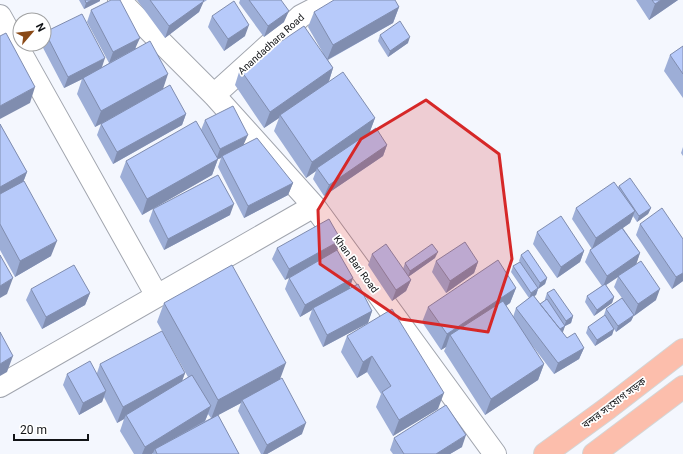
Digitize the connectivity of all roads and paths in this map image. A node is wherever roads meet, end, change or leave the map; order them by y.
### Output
1 (119, 0) edge
2 (332, 0) edge
3 (0, 16) edge
4 (214, 95) junction
5 (314, 206) junction
6 (157, 296) junction
7 (683, 350) edge
8 (0, 386) edge
9 (683, 387) edge
10 (496, 454) edge
11 (545, 454) edge
12 (594, 454) edge

1 - 4 street, Khan Bari Road
2 - 4 street, Anandadhara Road
3 - 6 street
4 - 5 street, Khan Bari Road
5 - 6 street
5 - 10 street, Khan Bari Road
6 - 8 street
7 - 11 highway, বন্দর সংযোগ সড়ক
9 - 12 highway

